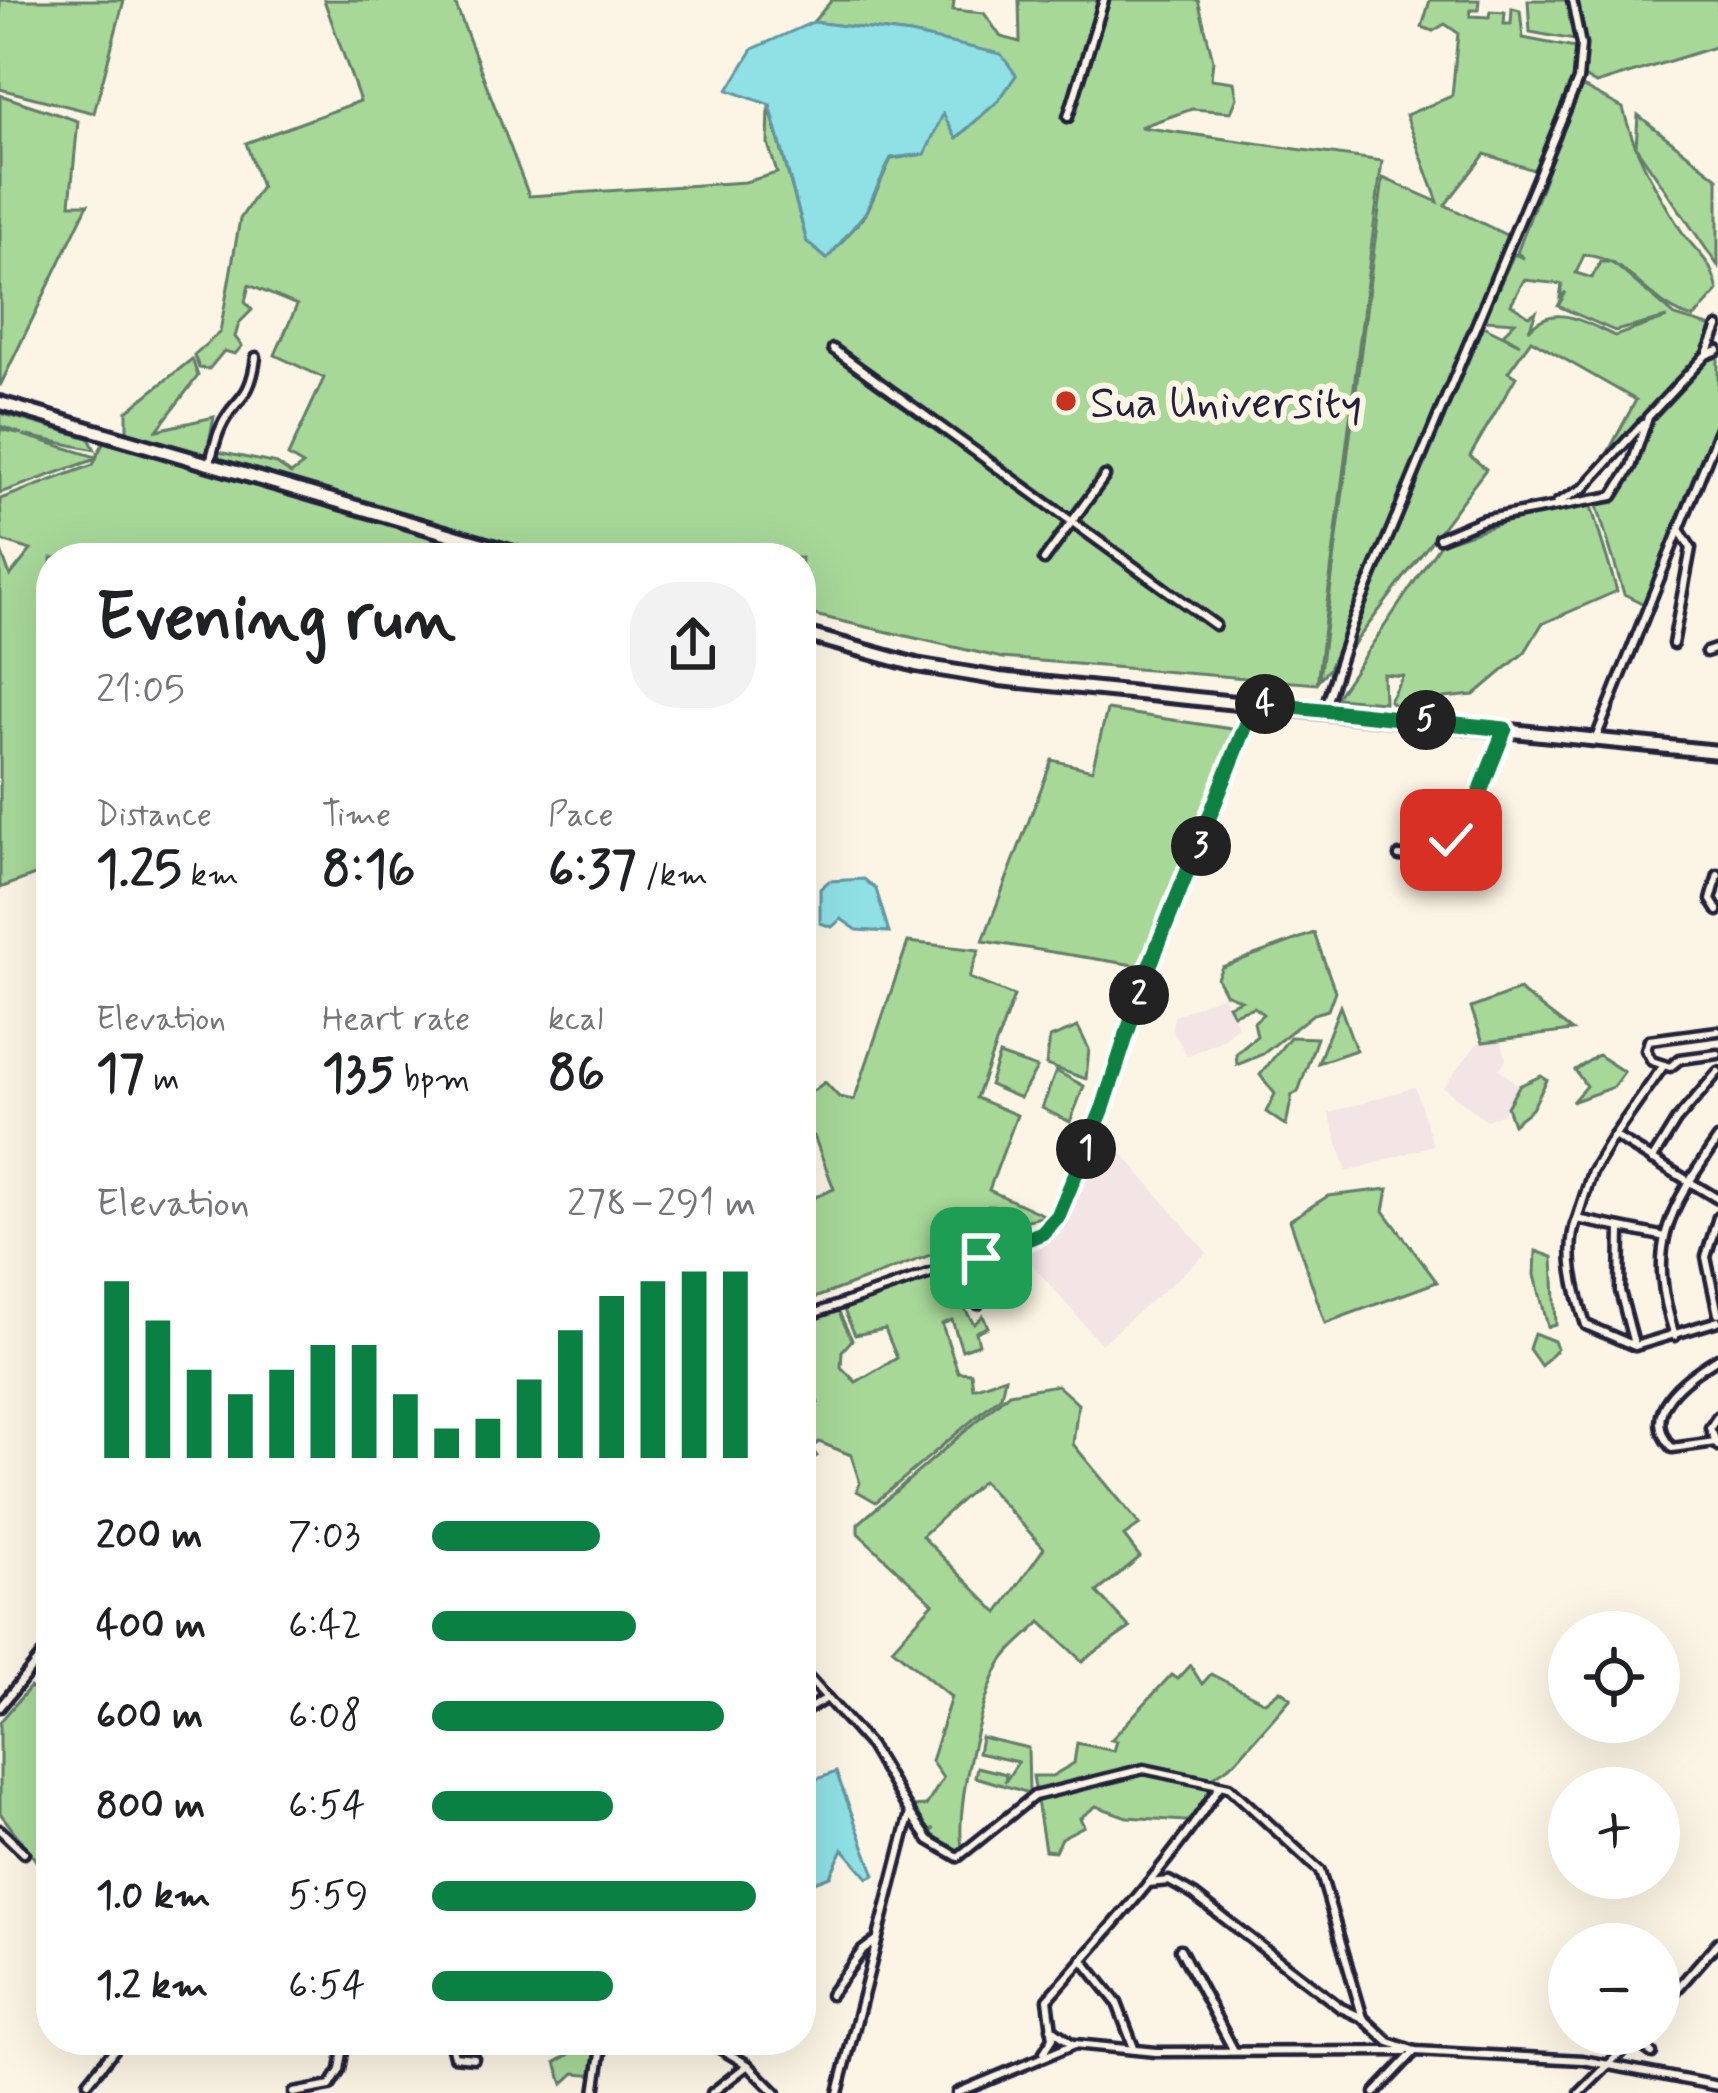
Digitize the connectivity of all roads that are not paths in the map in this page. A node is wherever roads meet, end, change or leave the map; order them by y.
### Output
1 (1104, 0) edge
2 (1572, 0) edge
3 (1068, 117) dead end
4 (1718, 327) edge
5 (833, 349) dead end
6 (1718, 350) edge
7 (1706, 355) junction
8 (256, 357) dead end
9 (0, 403) edge
10 (1646, 421) junction
11 (1718, 432) edge
12 (209, 466) junction
13 (1105, 476) dead end
14 (1554, 506) junction
15 (1068, 520) junction
16 (1680, 531) junction
17 (1438, 538) dead end
18 (478, 543) edge
19 (1044, 560) dead end
20 (1215, 626) dead end
21 (816, 637) edge
22 (1673, 644) dead end
23 (1718, 649) edge
24 (1706, 652) dead end
25 (1255, 703) junction
26 (1324, 710) junction
27 (1505, 729) junction
28 (1596, 738) junction
29 (1718, 752) edge
30 (1399, 856) dead end
31 (1718, 875) edge
32 (1718, 911) edge
33 (1718, 1030) edge
34 (1718, 1054) edge
35 (1664, 1065) junction
36 (1718, 1072) edge
37 (1614, 1136) junction
38 (1718, 1139) edge
39 (1652, 1161) junction
40 (1688, 1185) junction
41 (1718, 1199) edge
42 (1718, 1217) edge
43 (1577, 1219) junction
44 (1621, 1229) junction
45 (1661, 1236) junction
46 (981, 1258) junction
47 (948, 1269) junction
48 (1010, 1274) dead end
49 (1714, 1288) edge
50 (978, 1304) dead end
51 (816, 1313) edge
52 (1718, 1317) edge
53 (1675, 1336) junction
54 (1635, 1346) junction
55 (1718, 1358) edge
56 (1718, 1416) edge
57 (1716, 1444) edge
58 (36, 1663) edge
59 (816, 1686) edge
60 (827, 1698) junction
61 (816, 1704) edge
62 (0, 1707) edge
63 (1219, 1787) junction
64 (910, 1813) junction
65 (0, 1830) edge
66 (24, 1853) dead end
67 (1148, 1883) junction
68 (877, 1940) junction
69 (1718, 1942) edge
70 (1180, 1949) dead end
71 (1082, 1959) junction
72 (1680, 1986) edge
73 (830, 1996) dead end
74 (1363, 2018) junction
75 (1051, 2028) junction
76 (1075, 2044) junction
77 (1134, 2048) junction
78 (1234, 2051) junction
79 (1415, 2051) junction
80 (1041, 2054) junction
81 (110, 2055) edge
82 (342, 2055) edge
83 (454, 2055) edge
84 (601, 2055) edge
85 (731, 2055) edge
86 (1618, 2055) edge
87 (474, 2058) dead end
88 (748, 2065) junction
89 (1608, 2065) junction
90 (88, 2082) dead end
91 (1718, 2086) edge
92 (292, 2093) edge
93 (595, 2093) edge
94 (712, 2093) edge
95 (776, 2093) edge
96 (838, 2093) edge
97 (957, 2093) edge
98 (1375, 2093) edge
99 (1580, 2093) edge

1 - 3 street
2 - 26 street
4 - 7 street
5 - 15 street
6 - 7 street
7 - 10 street
8 - 12 street
9 - 12 main road
10 - 14 street
10 - 14 street
11 - 16 street
12 - 18 main road
13 - 15 street
14 - 17 street
15 - 19 street
15 - 20 street
16 - 22 street
16 - 28 street
21 - 25 main road
23 - 24 street
25 - 26 main road
25 - 46 street
26 - 27 main road
27 - 28 main road
27 - 30 street
28 - 29 main road
31 - 32 street
33 - 35 street
34 - 35 street
35 - 37 street
36 - 39 street
37 - 39 street
37 - 43 street
38 - 40 street
39 - 40 street
40 - 41 street
40 - 45 street
42 - 49 street
43 - 44 street
43 - 54 street
44 - 45 street
44 - 54 street
45 - 53 street
46 - 47 street
46 - 48 street
47 - 50 street
47 - 51 street
49 - 52 street
52 - 53 street
53 - 54 street
55 - 57 street
56 - 57 street
58 - 62 street
59 - 60 street
60 - 61 street
60 - 64 street
63 - 64 street
63 - 67 street
63 - 74 street
64 - 68 street
65 - 66 street
67 - 71 street
67 - 74 street
68 - 73 street
68 - 96 street
69 - 72 street
70 - 78 street
71 - 75 street
71 - 77 street
74 - 79 street
75 - 76 street
75 - 80 street
76 - 77 street
76 - 80 street
77 - 78 street
78 - 79 street
79 - 89 street
79 - 98 street
80 - 97 street
81 - 90 street
82 - 92 street
83 - 87 street
84 - 93 street
85 - 88 street
86 - 89 street
88 - 94 street
88 - 95 street
89 - 91 street
89 - 99 street

